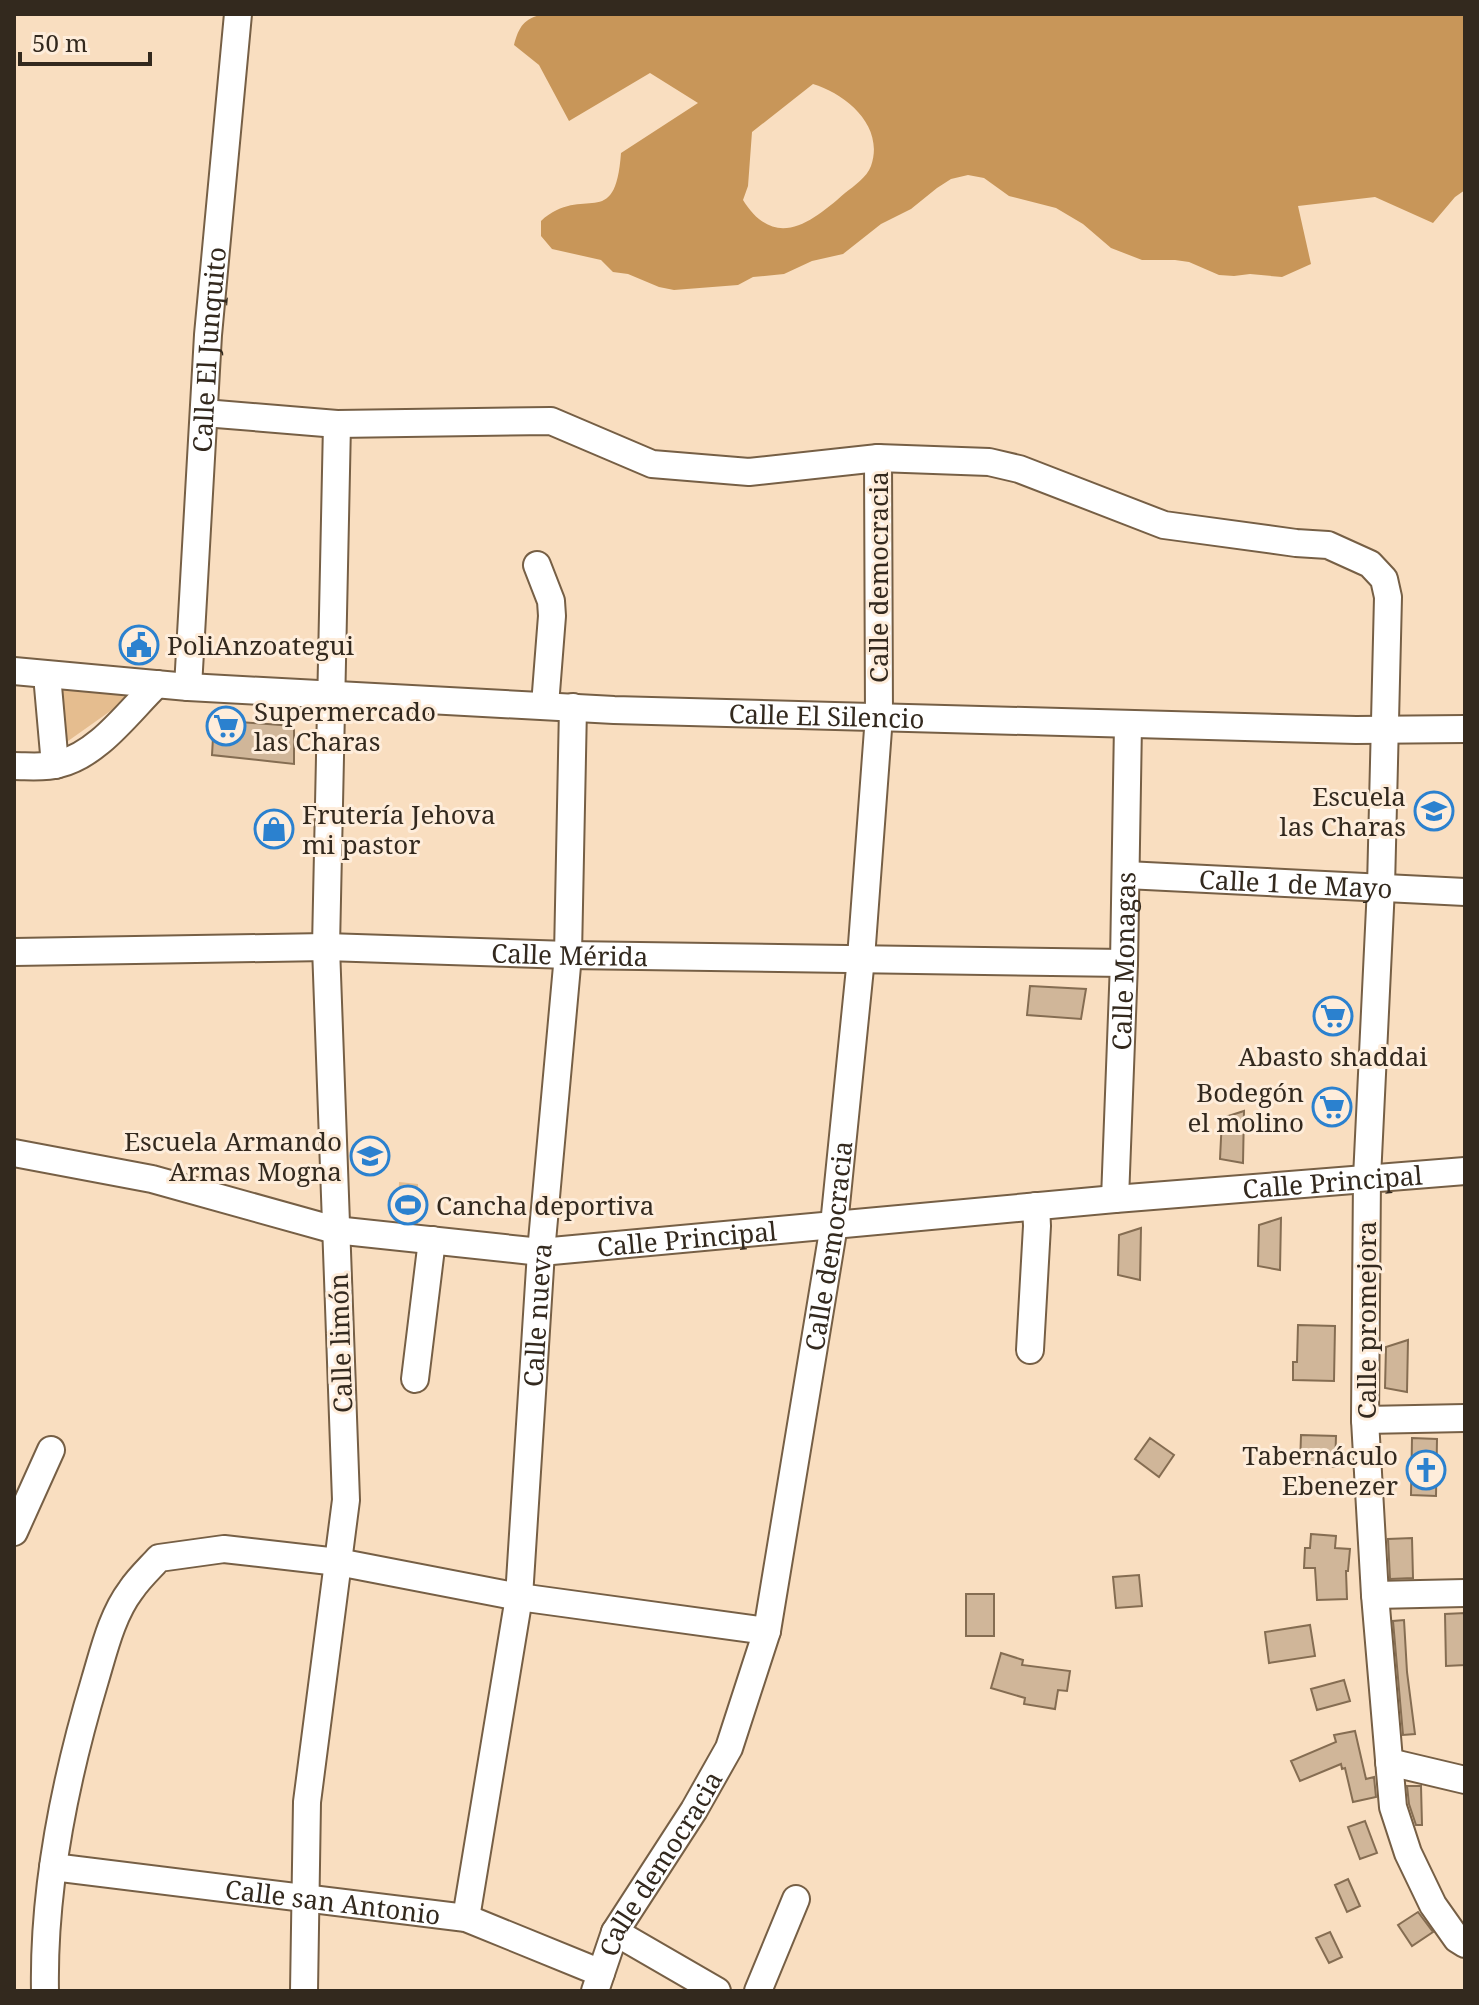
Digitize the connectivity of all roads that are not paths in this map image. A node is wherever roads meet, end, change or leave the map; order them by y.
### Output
1 (238, 14) edge
2 (204, 413) junction
3 (337, 424) junction
4 (878, 458) junction
5 (537, 565) dead end
6 (14, 671) edge
7 (47, 675) junction
8 (157, 684) junction
9 (188, 687) junction
10 (330, 694) junction
11 (545, 705) junction
12 (573, 707) junction
13 (879, 716) junction
14 (1128, 724) junction
15 (1387, 729) junction
16 (1465, 729) edge
17 (55, 765) junction
18 (14, 766) edge
19 (1126, 875) junction
20 (1381, 887) junction
21 (1465, 892) edge
22 (326, 947) junction
23 (14, 952) edge
24 (568, 955) junction
25 (861, 958) junction
26 (1124, 963) junction
27 (14, 1153) edge
28 (1465, 1171) edge
29 (1367, 1178) junction
30 (1115, 1199) junction
31 (1036, 1206) junction
32 (834, 1225) junction
33 (335, 1230) junction
34 (432, 1240) junction
35 (541, 1252) junction
36 (1030, 1350) dead end
37 (415, 1379) dead end
38 (1465, 1418) edge
39 (1365, 1420) junction
40 (51, 1450) dead end
41 (14, 1532) edge
42 (338, 1562) junction
43 (1465, 1593) edge
44 (1375, 1595) junction
45 (519, 1597) junction
46 (767, 1631) junction
47 (1389, 1762) junction
48 (1465, 1780) edge
49 (53, 1867) junction
50 (305, 1898) junction
51 (796, 1899) dead end
52 (466, 1918) junction
53 (615, 1932) junction
54 (1465, 1944) edge
55 (598, 1982) edge
56 (45, 1991) edge
57 (304, 1991) edge
58 (717, 1991) edge
59 (758, 1991) edge

1 - 2 street, Calle El Junquito
2 - 3 street
2 - 9 street, Calle El Junquito
3 - 4 street
3 - 10 street, Calle limón
4 - 13 street, Calle democracia
4 - 15 street, Calle promejora
5 - 11 street
6 - 7 street
7 - 8 street
7 - 17 street
8 - 9 street
8 - 17 street
9 - 10 street, Calle El Silencio
10 - 11 street, Calle El Silencio
10 - 22 street, Calle limón
11 - 12 street, Calle El Silencio
12 - 13 street, Calle El Silencio
12 - 24 street, Calle nueva
13 - 14 street, Calle El Silencio
13 - 25 street, Calle democracia
14 - 15 street, Calle El Silencio
14 - 19 street, Calle Monagas
15 - 16 street, Calle El Silencio
15 - 20 street, Calle promejora
17 - 18 street
19 - 20 street, Calle 1 de Mayo
19 - 26 street, Calle Monagas
20 - 21 street, Calle 1 de Mayo
20 - 29 street, Calle promejora
22 - 23 street, Calle Mérida
22 - 24 street, Calle Mérida
22 - 33 street, Calle limón
24 - 25 street, Calle Mérida
24 - 35 street, Calle nueva
25 - 26 street, Calle Mérida
25 - 32 street, Calle democracia
26 - 30 street, Calle Monagas
27 - 33 street, Calle Principal
28 - 29 street, Calle Principal
29 - 30 street, Calle Principal
29 - 39 street, Calle promejora
30 - 31 street, Calle Principal
31 - 32 street, Calle Principal
31 - 36 street
32 - 35 street, Calle Principal
32 - 46 street, Calle democracia
33 - 34 street, Calle Principal
33 - 42 street, Calle limón
34 - 35 street, Calle Principal
34 - 37 street
35 - 45 street, Calle nueva
38 - 39 street
39 - 44 street, Calle promejora
40 - 41 street
42 - 45 street
42 - 49 street
42 - 50 street, Calle limón
43 - 44 street
44 - 47 street, Calle promejora
45 - 46 street
45 - 52 street, Calle nueva
46 - 53 street, Calle democracia
47 - 48 street
47 - 54 street, Calle promejora
49 - 50 street, Calle san Antonio
49 - 56 street
50 - 52 street, Calle san Antonio
50 - 57 street, Calle limón
51 - 59 street
52 - 55 street, Calle san Antonio
53 - 55 street, Calle democracia
53 - 58 street

